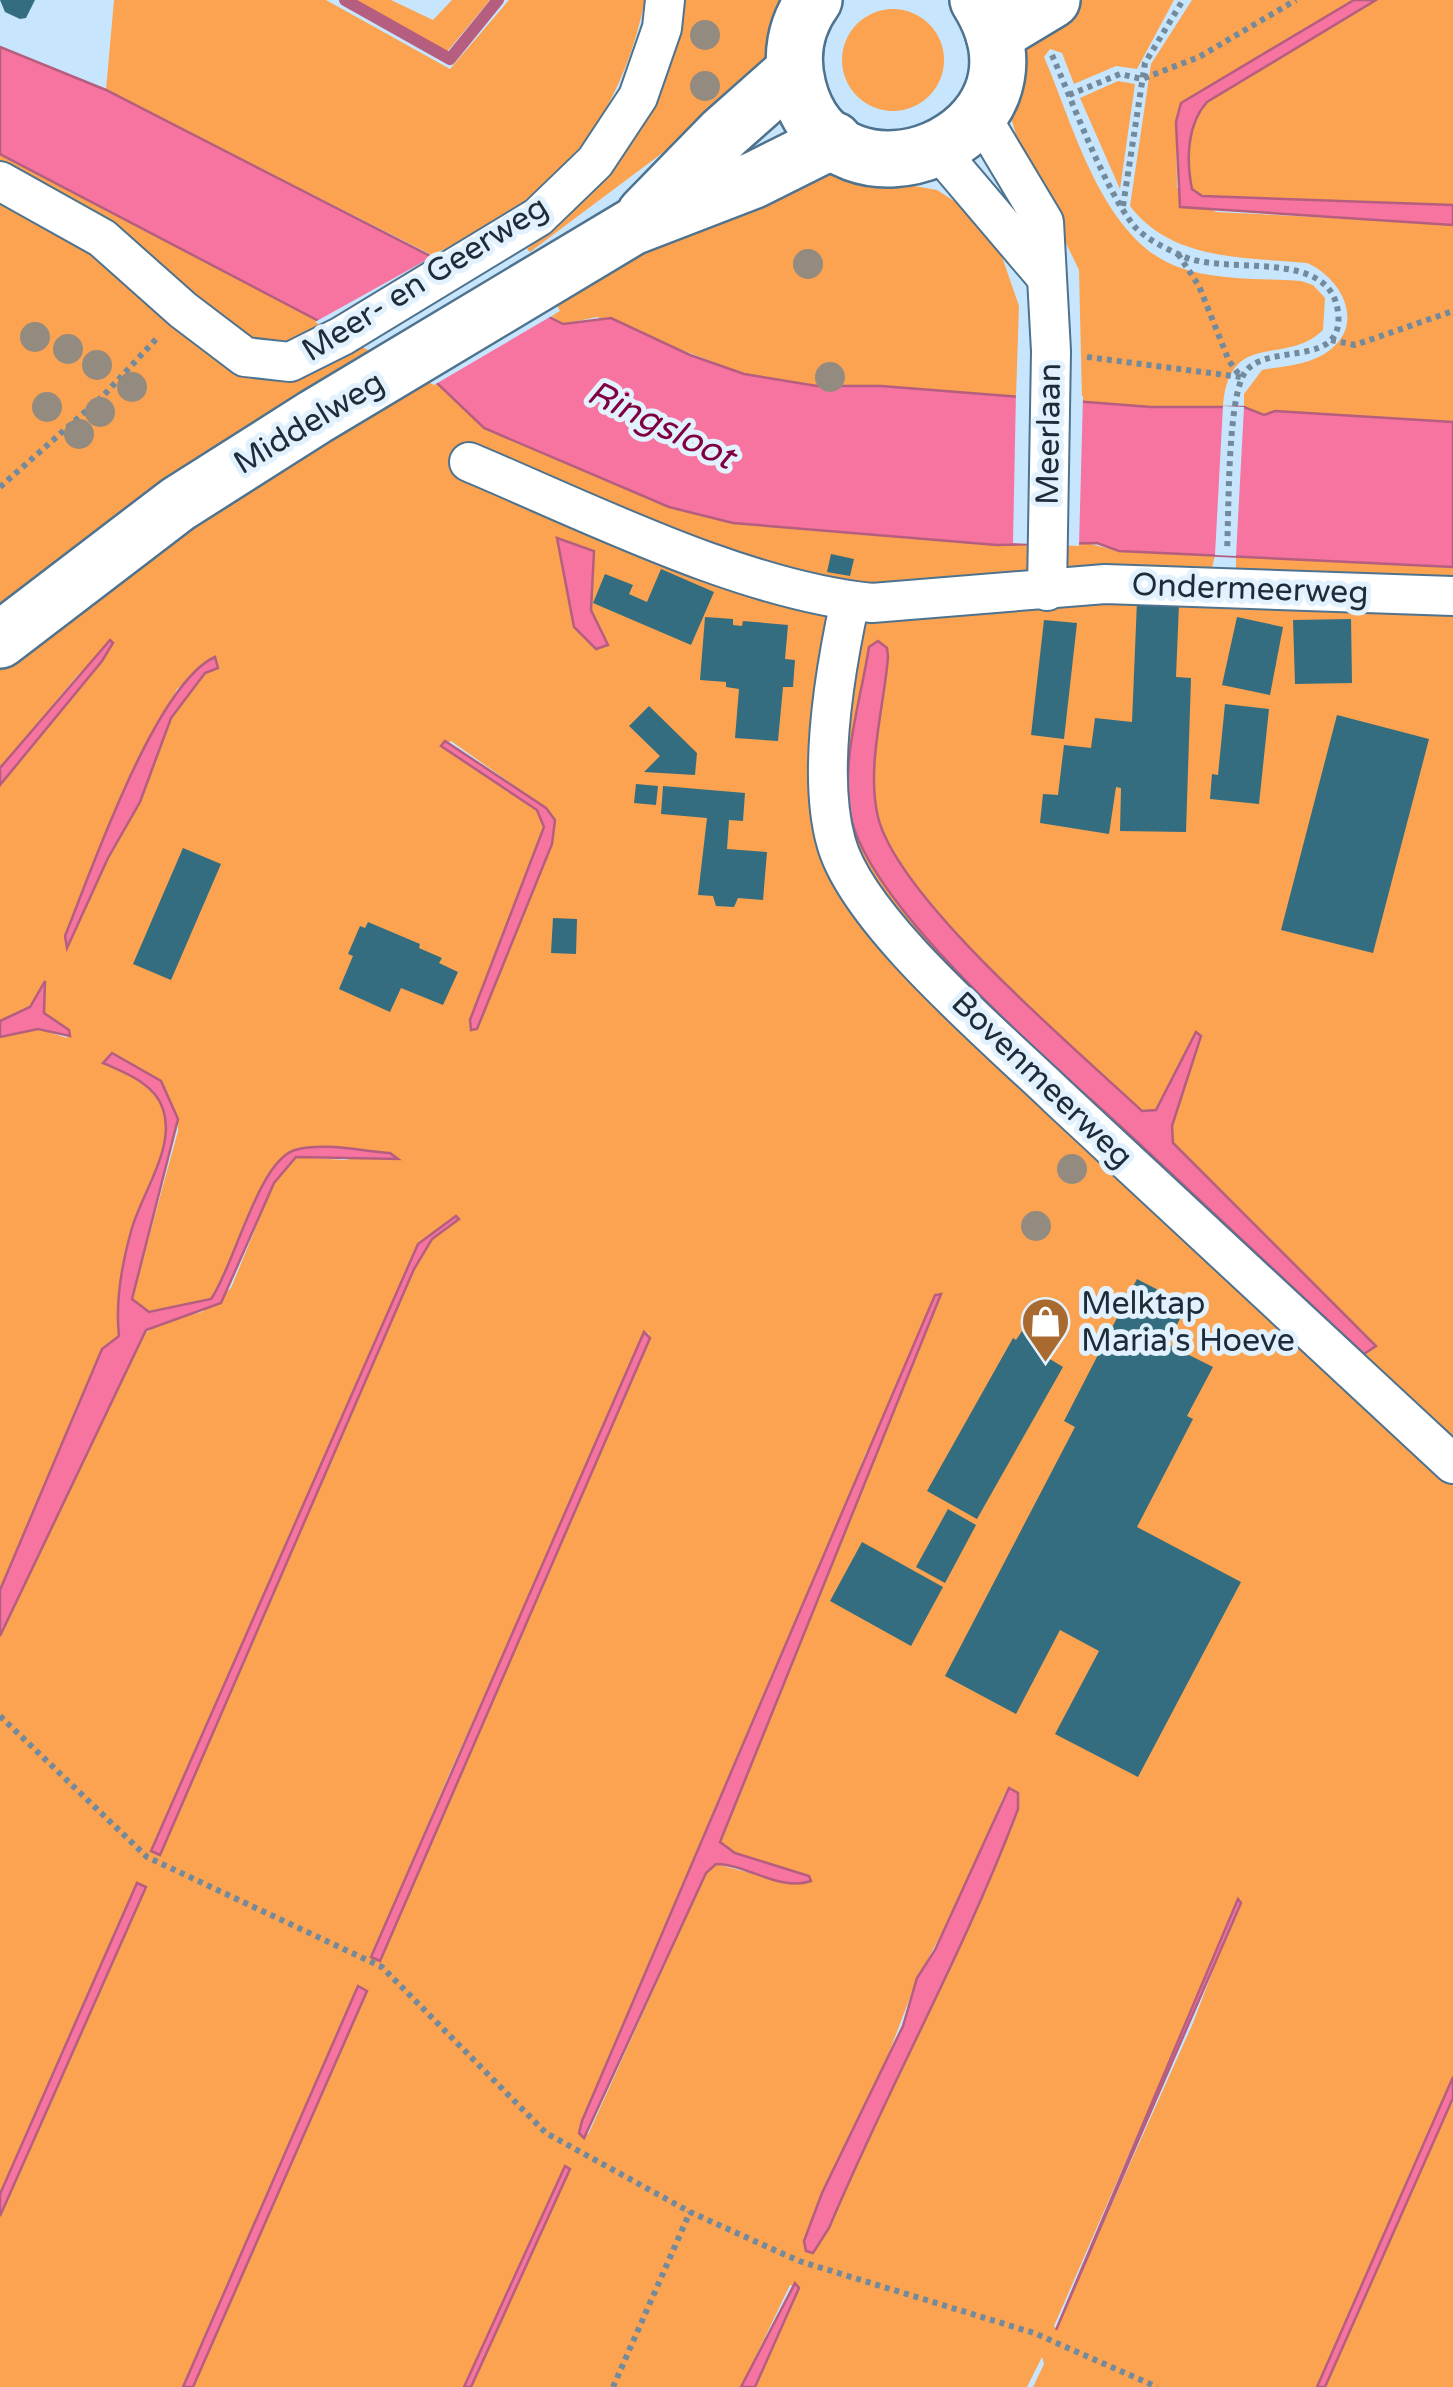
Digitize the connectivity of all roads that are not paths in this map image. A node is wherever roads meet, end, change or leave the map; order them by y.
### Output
1 (665, 0) edge
2 (814, 0) edge
3 (1052, 0) edge
4 (986, 17) edge
5 (794, 71) junction
6 (980, 115) junction
7 (834, 140) junction
8 (938, 151) junction
9 (0, 181) edge
10 (632, 227) junction
11 (1046, 277) junction
12 (469, 462) dead end
13 (1047, 591) junction
14 (1453, 596) edge
15 (850, 601) junction
16 (0, 640) edge
17 (1453, 1464) edge

1 - 9 street, Meer- en Geerweg
2 - 5 main road
3 - 4 main road
4 - 6 main road
5 - 7 main road
5 - 10 main road, Middelweg
6 - 8 main road
6 - 11 street, Meerlaan
7 - 8 main road
7 - 10 main road, Middelweg
8 - 11 street
10 - 16 main road, Middelweg
11 - 13 street, Meerlaan
12 - 15 street
13 - 14 street, Ondermeerweg
13 - 15 street
15 - 17 street, Bovenmeerweg

